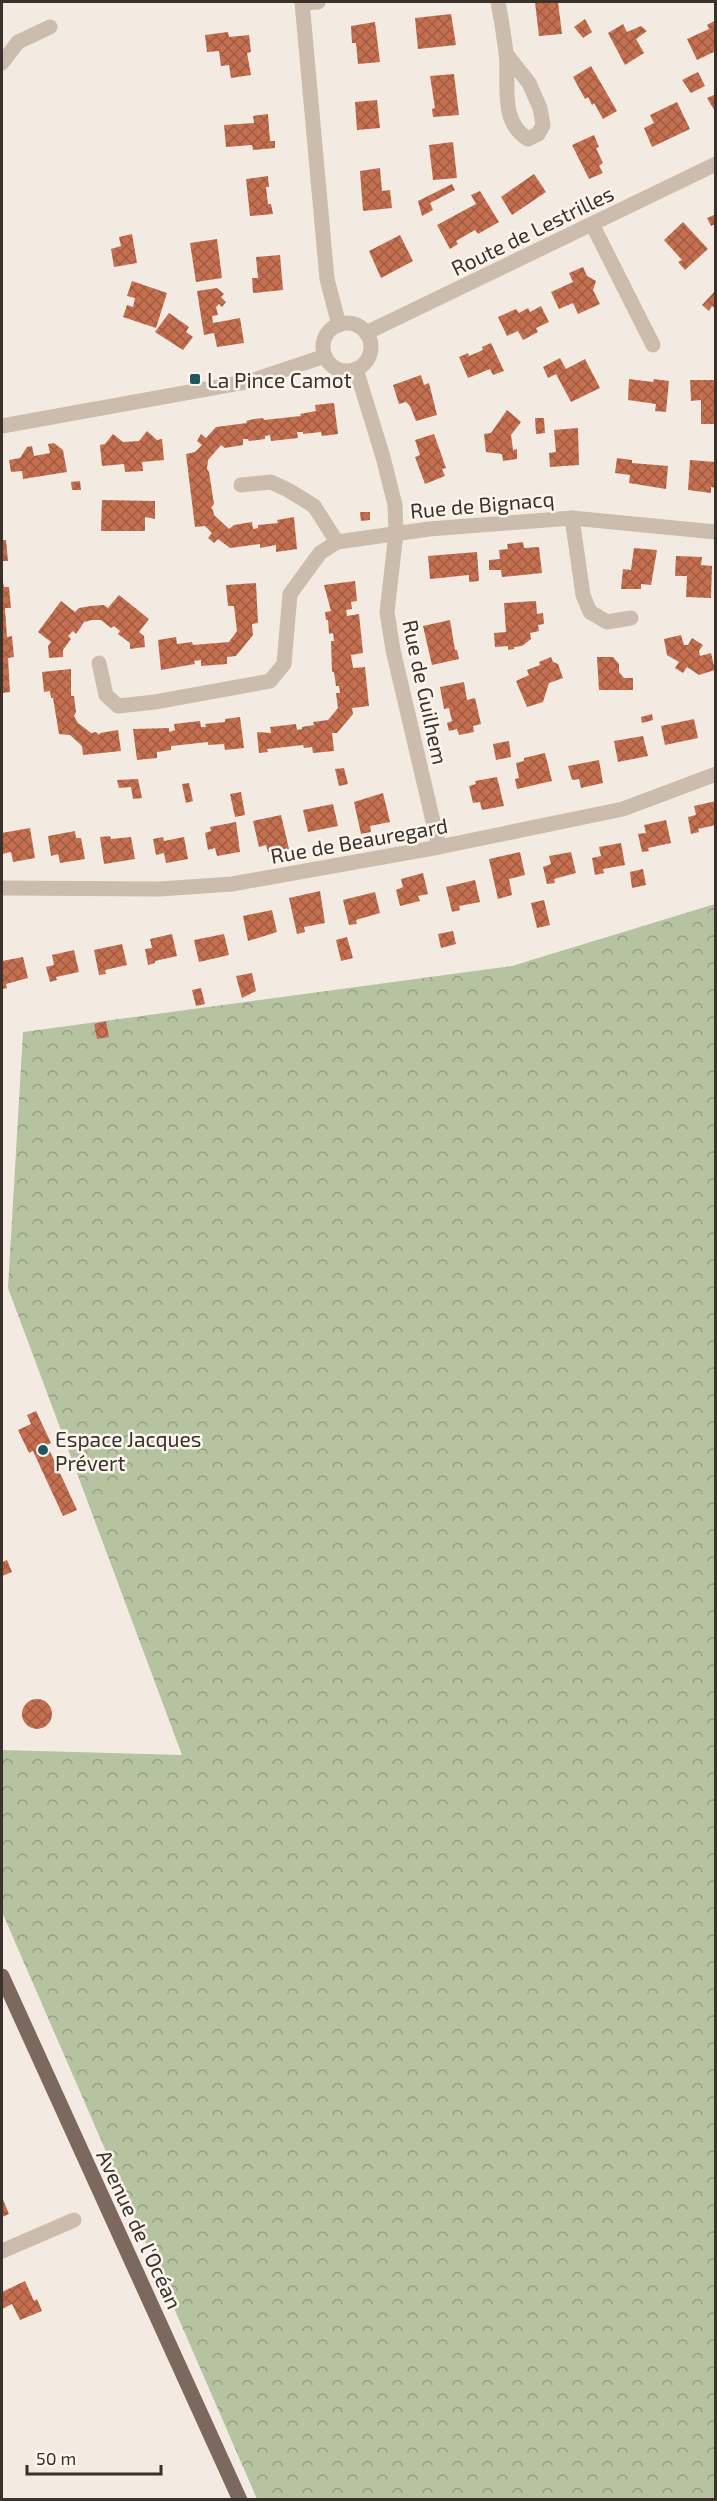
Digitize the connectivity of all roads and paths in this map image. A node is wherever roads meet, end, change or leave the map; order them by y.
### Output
1 (302, 2) edge
2 (318, 2) edge
3 (498, 2) edge
4 (50, 27) dead end
5 (507, 55) junction
6 (2, 63) edge
7 (716, 164) edge
8 (592, 224) junction
9 (339, 325) junction
10 (366, 333) junction
11 (653, 345) dead end
12 (325, 356) junction
13 (356, 369) junction
14 (2, 426) edge
15 (241, 485) dead end
16 (572, 518) junction
17 (716, 532) edge
18 (396, 533) junction
19 (337, 542) junction
20 (630, 618) dead end
21 (99, 663) dead end
22 (716, 774) edge
23 (439, 847) junction
24 (2, 888) edge
25 (2, 1976) edge
26 (74, 2220) dead end
27 (2, 2251) edge
28 (240, 2499) edge

1 - 2 street
1 - 9 street
3 - 5 street
4 - 6 street
5 - 5 street
7 - 8 street, Route de Lestrilles
8 - 10 street, Route de Lestrilles
8 - 11 street
9 - 10 street
9 - 12 street
10 - 13 street
12 - 13 street
12 - 14 street
13 - 18 street, Rue de Guilhem
15 - 19 street
16 - 17 street, Rue de Bignacq
16 - 18 street, Rue de Bignacq
16 - 20 street, Rue de Bignacq
18 - 19 street, Rue de Bignacq
18 - 23 street, Rue de Guilhem
19 - 21 street
22 - 23 street, Rue de Beauregard
23 - 24 street, Rue de Beauregard
25 - 28 main road, Avenue de l'Océan
26 - 27 street

